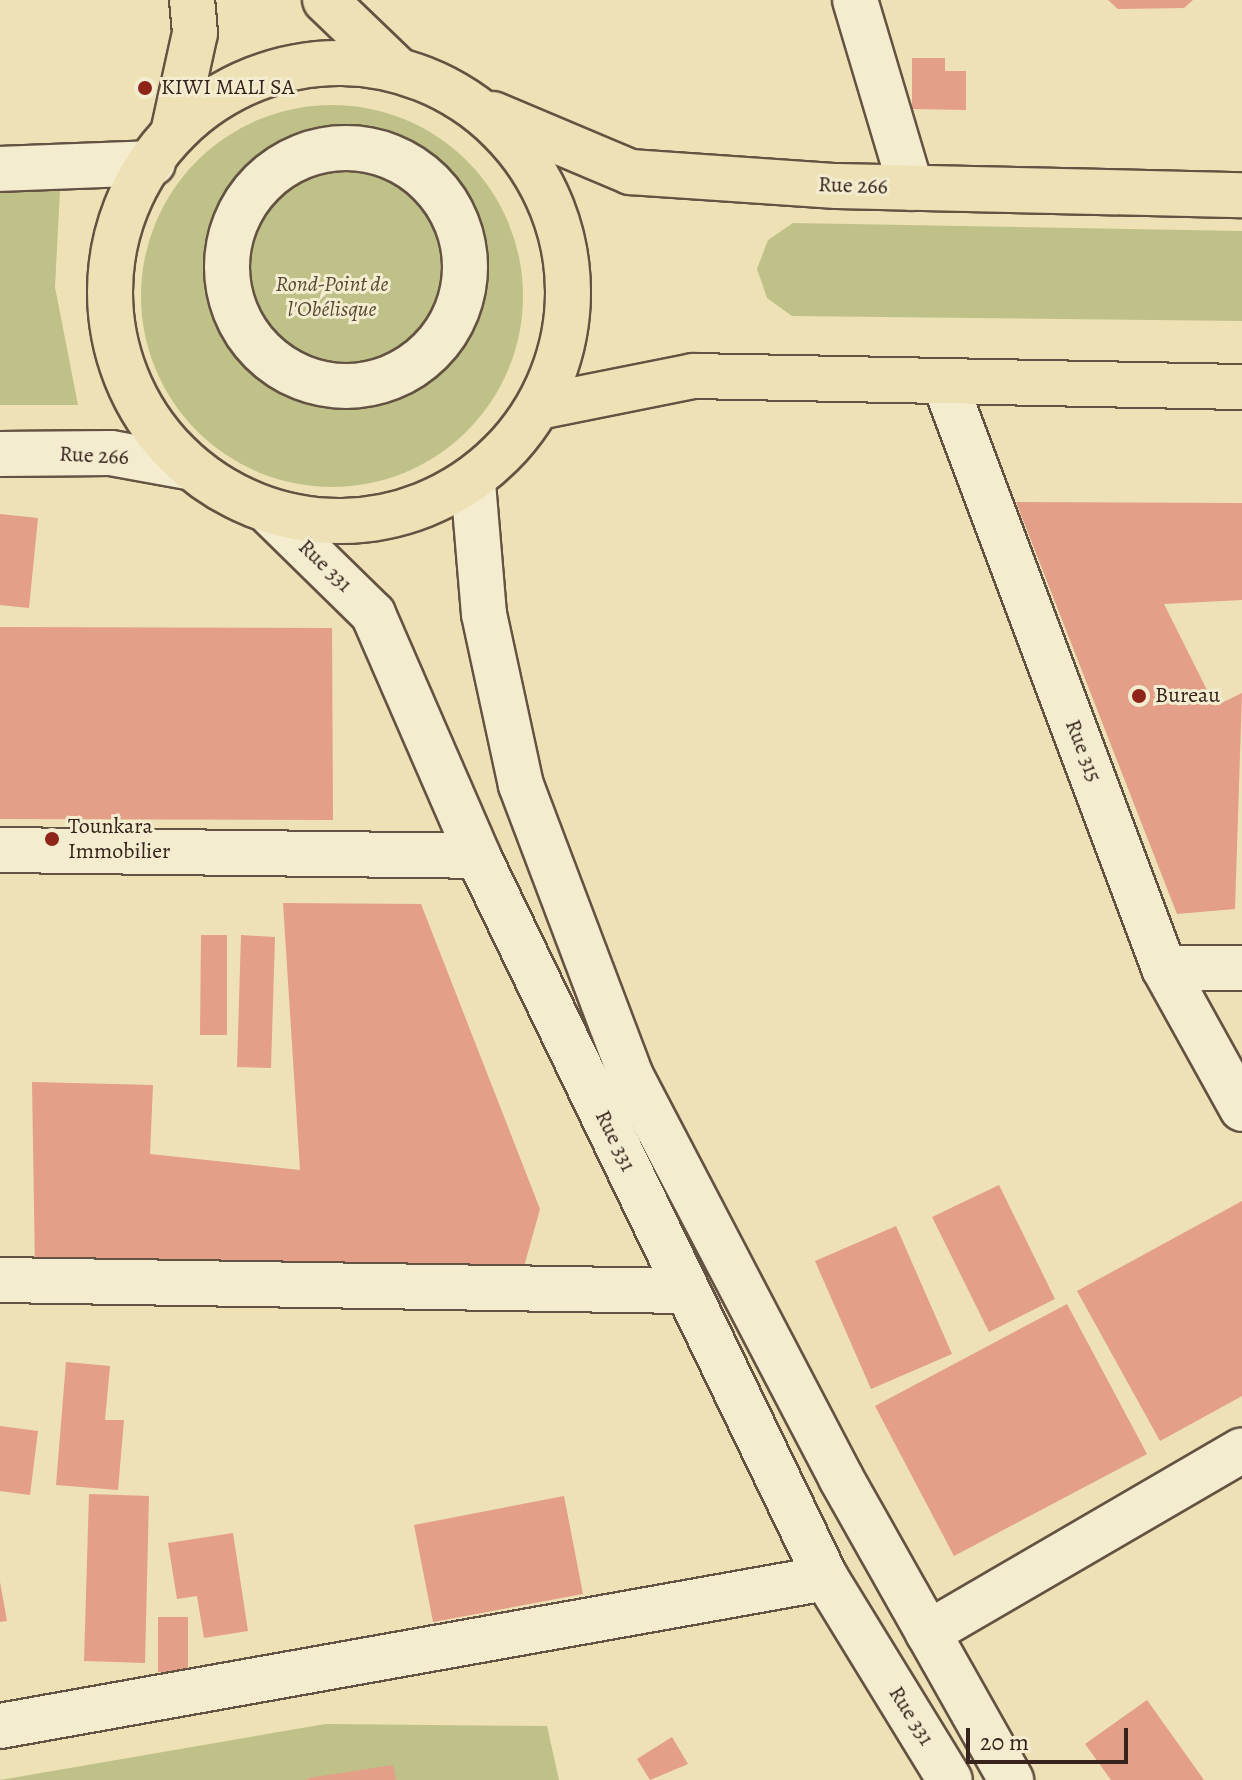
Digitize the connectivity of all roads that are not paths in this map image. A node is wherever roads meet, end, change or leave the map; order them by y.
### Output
1 (192, 0) edge
2 (325, 0) edge
3 (855, 0) edge
4 (396, 68) junction
5 (478, 108) junction
6 (163, 148) junction
7 (364, 149) joint
8 (0, 169) edge
9 (911, 188) junction
10 (1242, 195) edge
11 (945, 384) junction
12 (1242, 387) edge
13 (543, 406) junction
14 (0, 454) edge
15 (187, 467) junction
16 (473, 483) junction
17 (271, 514) junction
18 (0, 850) edge
19 (478, 856) junction
20 (1164, 968) junction
21 (1242, 968) edge
22 (1242, 1109) edge
23 (0, 1280) edge
24 (687, 1291) junction
25 (1242, 1450) edge
26 (826, 1578) junction
27 (928, 1633) junction
28 (0, 1726) edge
29 (950, 1780) edge
30 (1011, 1780) edge

1 - 6 main road
2 - 4 main road
3 - 9 street
4 - 5 main road
4 - 6 main road
5 - 9 main road, Rue 266
5 - 13 main road
6 - 8 street
6 - 15 main road
7 - 7 street
9 - 10 main road, Rue 266
11 - 12 main road
11 - 13 main road
11 - 20 street, Rue 315
13 - 16 main road
14 - 15 street, Rue 266
15 - 17 main road
16 - 17 main road
16 - 27 street, Rue 331
17 - 19 street, Rue 331
18 - 19 street
19 - 24 street, Rue 331
20 - 21 street
20 - 22 street, Rue 315
23 - 24 street
24 - 26 street, Rue 331
25 - 27 street
26 - 28 street
26 - 29 street, Rue 331
27 - 30 street, Rue 331

